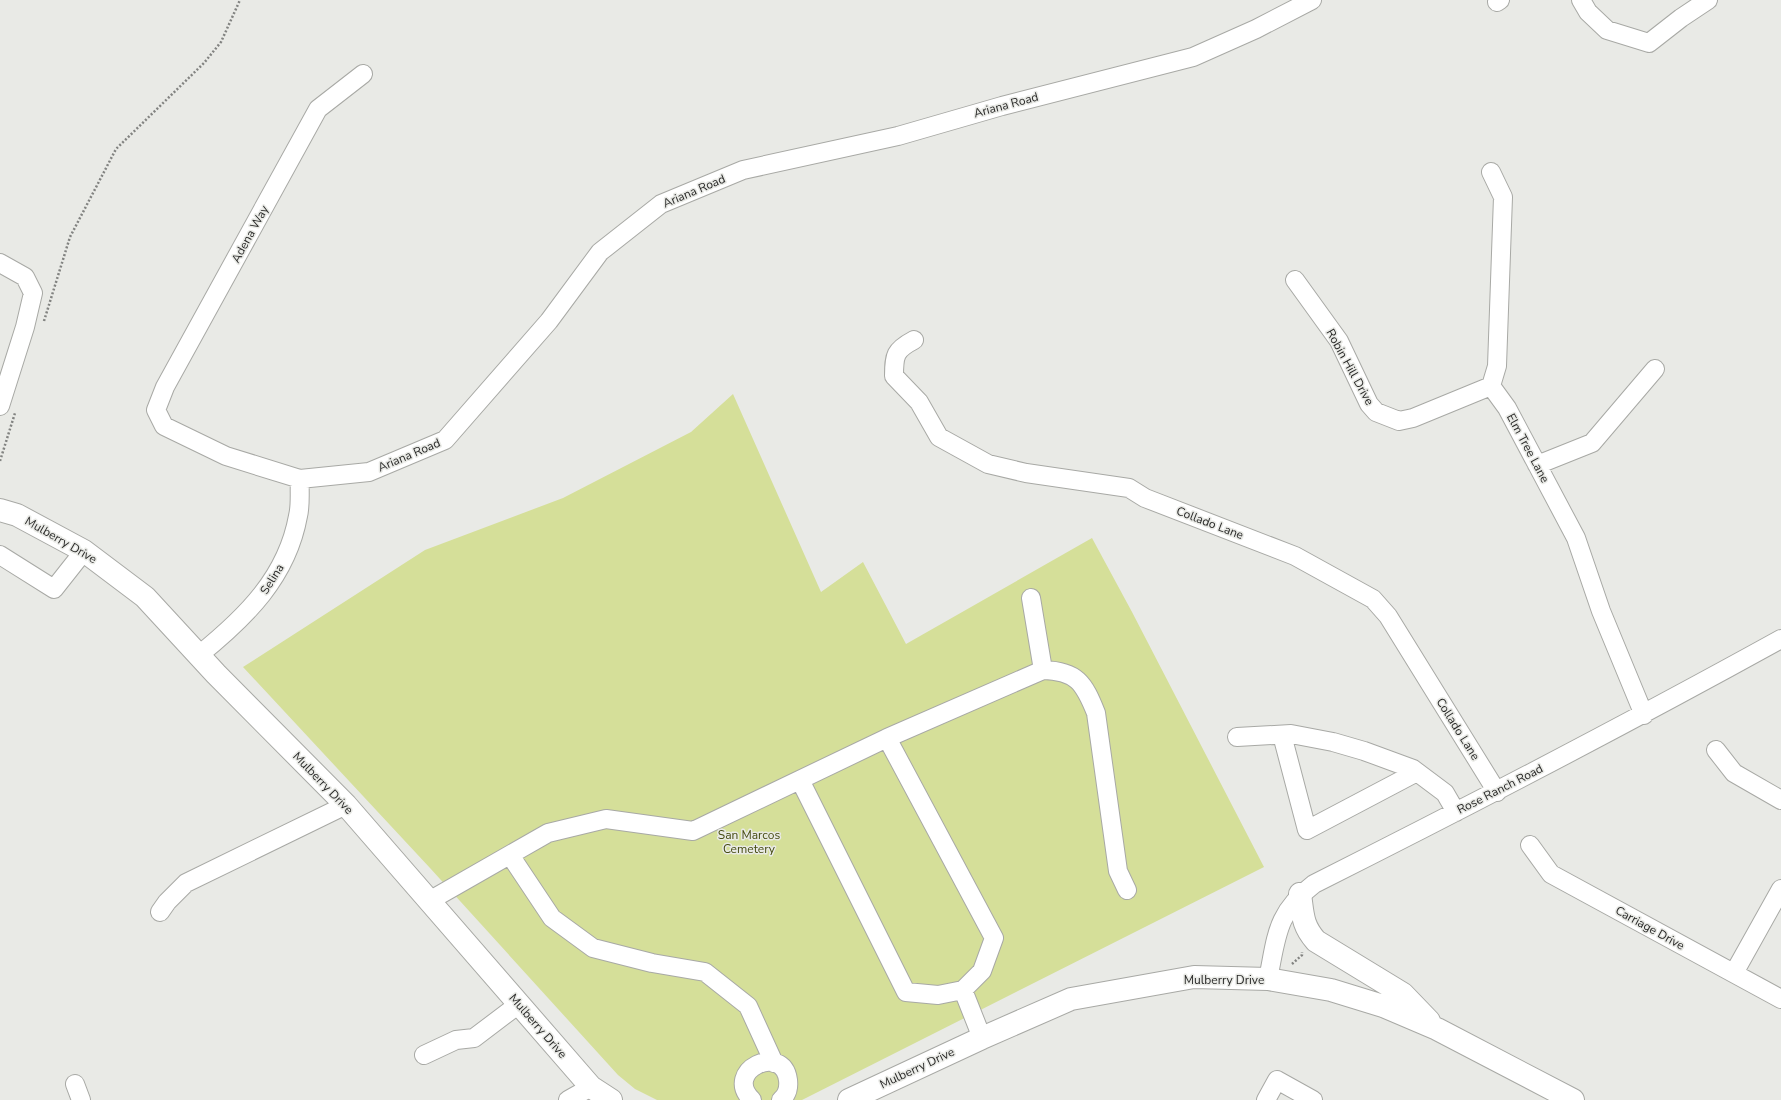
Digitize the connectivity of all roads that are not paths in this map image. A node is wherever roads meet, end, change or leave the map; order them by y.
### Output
1 (1312, 0) edge
2 (1581, 0) edge
3 (1708, 0) edge
4 (363, 74) dead end
5 (1491, 172) dead end
6 (0, 263) edge
7 (1295, 280) dead end
8 (914, 340) dead end
9 (1655, 369) dead end
10 (1490, 386) junction
11 (8, 408) edge
12 (156, 410) joint
13 (1537, 465) junction
14 (300, 479) junction
15 (0, 510) edge
16 (84, 551) junction
17 (0, 555) edge
18 (1031, 598) dead end
19 (1781, 639) edge
20 (199, 655) junction
21 (1043, 670) junction
22 (1644, 715) junction
23 (1282, 734) junction
24 (1237, 737) dead end
25 (886, 738) junction
26 (1716, 750) dead end
27 (1417, 772) junction
28 (800, 780) junction
29 (1497, 792) junction
30 (1781, 800) edge
31 (346, 805) junction
32 (1456, 812) junction
33 (1530, 845) dead end
34 (510, 855) junction
35 (1781, 889) edge
36 (1127, 890) dead end
37 (1300, 894) junction
38 (429, 901) junction
39 (160, 912) dead end
40 (1734, 973) junction
41 (1268, 979) junction
42 (963, 990) junction
43 (1781, 999) edge
44 (519, 1004) junction
45 (1437, 1029) junction
46 (982, 1038) junction
47 (424, 1055) dead end
48 (774, 1063) junction
49 (591, 1087) junction
50 (568, 1100) edge
51 (611, 1100) edge
52 (752, 1100) edge
53 (781, 1100) edge
54 (849, 1100) edge
55 (1266, 1100) edge
56 (1313, 1100) edge
57 (1573, 1100) edge

1 - 14 street, Ariana Road
2 - 3 street
4 - 12 street, Adena Way
5 - 10 street
6 - 11 street
7 - 10 street, Robin Hill Drive
8 - 29 street, Collado Lane
9 - 13 street
10 - 13 street, Elm Tree Lane
12 - 14 street, Ariana Road
13 - 22 street, Elm Tree Lane
14 - 20 street, Selina
15 - 16 main road, Mulberry Drive
16 - 17 street
16 - 20 main road, Mulberry Drive
18 - 21 street
19 - 22 street, Rose Ranch Road
20 - 31 main road, Mulberry Drive
21 - 25 street
21 - 36 street
22 - 29 street, Rose Ranch Road
23 - 24 street
23 - 27 street
23 - 27 street
25 - 28 street
25 - 42 street
26 - 30 street
27 - 32 street
28 - 34 street
28 - 42 street
29 - 32 street, Rose Ranch Road
31 - 38 main road, Mulberry Drive
31 - 39 street
32 - 37 street, Rose Ranch Road
33 - 40 street, Carriage Drive
34 - 38 street
34 - 48 street
35 - 40 street
37 - 41 street, Rose Ranch Road
37 - 45 main road
38 - 44 main road, Mulberry Drive
40 - 43 street, Carriage Drive
41 - 45 main road, Mulberry Drive
41 - 46 main road, Mulberry Drive
42 - 46 street
44 - 47 street
44 - 49 main road, Mulberry Drive
45 - 57 main road, Mulberry Drive
46 - 54 main road, Mulberry Drive
48 - 52 street
48 - 53 street
49 - 50 street
49 - 51 main road, Mulberry Drive
55 - 56 street

